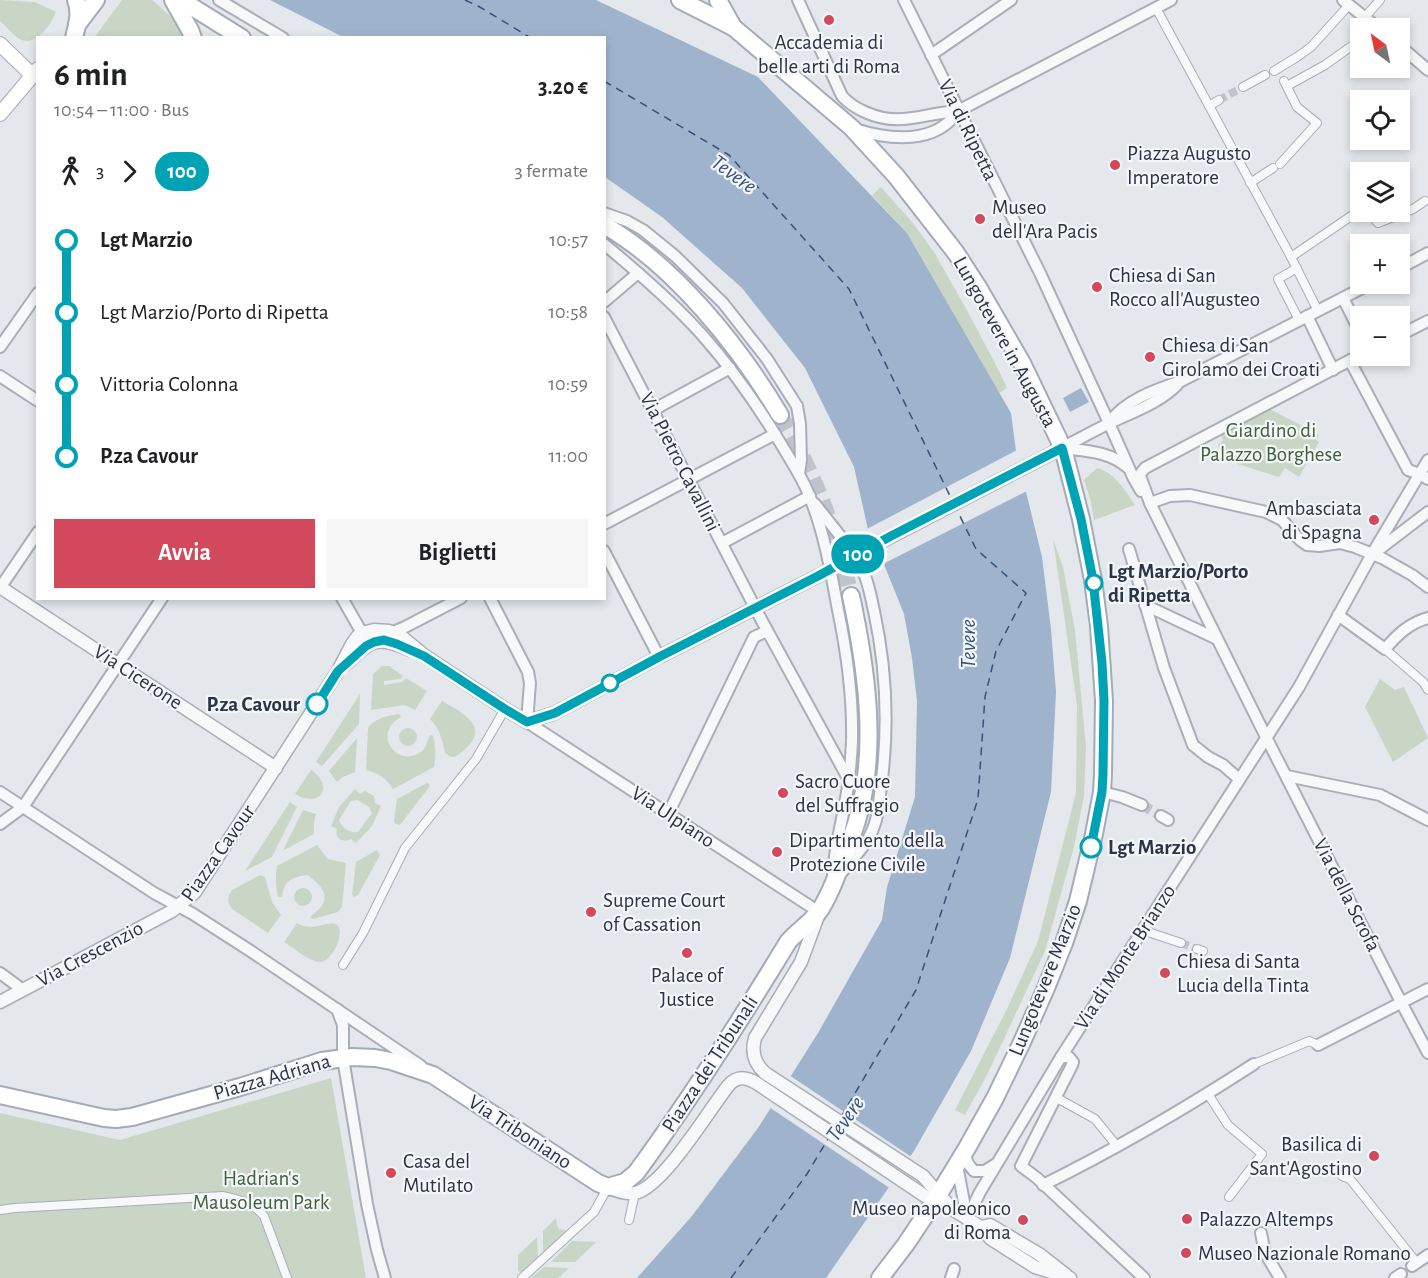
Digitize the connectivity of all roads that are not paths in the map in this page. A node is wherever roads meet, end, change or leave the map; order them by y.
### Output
1 (76, 0) edge
2 (96, 0) edge
3 (173, 0) edge
4 (181, 0) edge
5 (219, 0) edge
6 (680, 0) edge
7 (718, 0) edge
8 (798, 0) edge
9 (904, 0) edge
10 (1011, 0) edge
11 (1171, 0) edge
12 (1380, 0) edge
13 (1346, 2) edge
14 (1156, 8) junction
15 (1364, 18) edge
16 (1374, 18) edge
17 (733, 27) junction
18 (72, 34) edge
19 (192, 36) edge
20 (239, 36) edge
21 (280, 36) edge
22 (0, 44) edge
23 (1350, 47) edge
24 (931, 55) junction
25 (1410, 55) edge
26 (1428, 70) edge
27 (36, 75) edge
28 (1265, 75) dead end
29 (1286, 84) junction
30 (1243, 87) tunnel mouth
31 (1219, 100) tunnel mouth
32 (1209, 106) junction
33 (958, 111) junction
34 (0, 114) edge
35 (852, 128) junction
36 (1250, 183) junction
37 (1425, 201) dead end
38 (1410, 210) edge
39 (606, 214) edge
40 (1350, 217) edge
41 (606, 226) edge
42 (606, 246) edge
43 (1428, 253) edge
44 (1291, 257) junction
45 (1410, 263) edge
46 (1297, 268) junction
47 (638, 273) junction
48 (1351, 294) edge
49 (36, 296) edge
50 (1343, 298) junction
51 (606, 300) edge
52 (1318, 311) junction
53 (1350, 312) edge
54 (1303, 318) junction
55 (606, 321) edge
56 (1428, 321) edge
57 (1410, 330) edge
58 (0, 346) edge
59 (1350, 361) edge
60 (1353, 366) edge
61 (730, 369) junction
62 (1333, 370) junction
63 (0, 376) edge
64 (36, 400) edge
65 (653, 410) junction
66 (780, 415) tunnel mouth
67 (1110, 423) junction
68 (775, 434) junction
69 (1062, 448) junction
70 (1428, 460) edge
71 (1130, 470) junction
72 (799, 475) junction
73 (1424, 477) edge
74 (689, 480) junction
75 (810, 496) junction
76 (1150, 503) junction
77 (1428, 512) edge
78 (606, 523) edge
79 (36, 535) edge
80 (722, 543) junction
81 (1130, 549) dead end
82 (1372, 554) junction
83 (606, 555) edge
84 (854, 556) junction
85 (831, 569) junction
86 (0, 587) edge
87 (1428, 587) edge
88 (851, 596) tunnel mouth
89 (161, 600) edge
90 (343, 600) edge
91 (457, 600) edge
92 (491, 600) edge
93 (1145, 605) junction
94 (755, 608) junction
95 (1339, 614) junction
96 (1428, 618) edge
97 (767, 631) junction
98 (393, 632) junction
99 (362, 633) junction
100 (1217, 639) junction
101 (1385, 649) junction
102 (424, 656) junction
103 (659, 657) junction
104 (118, 664) junction
105 (338, 671) junction
106 (1428, 690) edge
107 (505, 709) junction
108 (527, 722) junction
109 (1266, 737) junction
110 (276, 768) junction
111 (1287, 776) junction
112 (1239, 779) junction
113 (849, 780) junction
114 (0, 792) edge
115 (1102, 792) junction
116 (1142, 805) tunnel mouth
117 (23, 807) junction
118 (668, 814) junction
119 (1428, 820) edge
120 (0, 824) edge
121 (833, 884) junction
122 (179, 906) junction
123 (819, 912) junction
124 (1142, 930) junction
125 (1181, 943) tunnel mouth
126 (343, 965) dead end
127 (0, 973) edge
128 (1428, 989) edge
129 (23, 990) junction
130 (0, 1002) edge
131 (1401, 1002) junction
132 (337, 1009) junction
133 (1318, 1045) joint
134 (1428, 1053) edge
135 (1061, 1057) junction
136 (343, 1058) junction
137 (1254, 1064) joint
138 (433, 1075) junction
139 (760, 1077) junction
140 (0, 1089) edge
141 (1208, 1094) junction
142 (0, 1095) edge
143 (1055, 1097) junction
144 (18, 1098) junction
145 (1117, 1146) junction
146 (967, 1148) junction
147 (996, 1164) junction
148 (957, 1165) junction
149 (1342, 1176) dead end
150 (1044, 1185) junction
151 (608, 1187) junction
152 (635, 1193) junction
153 (1229, 1197) dead end
154 (937, 1198) junction
155 (0, 1210) edge
156 (967, 1219) junction
157 (629, 1220) dead end
158 (1261, 1233) dead end
159 (1428, 1255) edge
160 (1414, 1264) joint
161 (287, 1278) edge
162 (386, 1278) edge
163 (522, 1278) edge
164 (880, 1278) edge
165 (1070, 1278) edge
166 (1144, 1278) edge
167 (1279, 1278) edge

1 - 18 main road
2 - 18 main road
3 - 19 main road
4 - 20 main road
5 - 21 street
6 - 17 main road, Lungotevere in Augusta
7 - 17 main road
8 - 33 street
9 - 24 street, Via di Ripetta
10 - 24 street
11 - 14 street
12 - 16 street
13 - 15 street
13 - 29 street
14 - 32 street
14 - 33 street
17 - 35 main road, Lungotevere in Augusta
22 - 27 main road
23 - 29 street
24 - 33 street, Via di Ripetta
25 - 26 street
27 - 34 main road
28 - 30 street
29 - 36 street
31 - 32 street
32 - 36 street
33 - 35 street
33 - 67 street, Via di Ripetta
35 - 69 main road, Lungotevere in Augusta
36 - 44 street
37 - 38 street
39 - 72 street
40 - 44 street
41 - 66 main road
42 - 47 street
43 - 45 street
44 - 46 street
46 - 52 street
46 - 54 street
47 - 51 street
47 - 61 street
48 - 50 street
49 - 58 street
50 - 52 street
50 - 53 street
52 - 54 street
54 - 62 street
54 - 67 street
55 - 65 street, Via Pietro Cavallini
56 - 57 street
59 - 62 street
60 - 73 street
61 - 65 street
61 - 68 street
62 - 76 street
63 - 64 street
65 - 74 street, Via Pietro Cavallini
67 - 69 street
67 - 71 street, Via di Ripetta
68 - 72 street
68 - 74 street
69 - 71 street
69 - 84 street
69 - 115 main road, Lungotevere Marzio
70 - 73 street, Via di Monte Brianzo
71 - 76 street, Via di Ripetta
72 - 75 street
73 - 82 street, Via di Monte Brianzo
74 - 78 street
74 - 80 street, Via Pietro Cavallini
75 - 80 street
75 - 84 street
75 - 85 street
76 - 82 street
76 - 100 street
77 - 82 street
79 - 86 street
80 - 94 street, Via Pietro Cavallini
81 - 93 street
82 - 87 street
82 - 95 street, Via di Monte Brianzo
83 - 103 street
84 - 85 street
84 - 121 street
85 - 94 street
85 - 113 street
86 - 104 street, Via Cicerone
88 - 121 main road
89 - 104 street
90 - 99 street
91 - 98 street
92 - 108 street
93 - 100 street
93 - 112 street
94 - 97 street, Via Pietro Cavallini
94 - 103 street
95 - 101 street
95 - 109 street, Via di Monte Brianzo
96 - 101 street
97 - 113 street, Via Pietro Cavallini
97 - 118 street
98 - 99 street
98 - 102 street, Piazza Cavour
99 - 105 street, Piazza Cavour
100 - 109 street
101 - 106 street
102 - 105 street, Piazza Cavour
102 - 107 street, Piazza Cavour
103 - 108 street
104 - 110 street, Via Cicerone
104 - 117 street
105 - 110 street, Piazza Cavour
107 - 108 street, Piazza Cavour
107 - 126 street
108 - 118 street, Via Ulpiano
109 - 111 street, Via della Scrofa
109 - 112 street, Via di Monte Brianzo
110 - 122 street, Piazza Cavour
111 - 119 street
111 - 131 street, Via della Scrofa
112 - 124 street, Via di Monte Brianzo
113 - 121 street
114 - 117 street
115 - 116 street
115 - 146 main road, Lungotevere Marzio
117 - 120 street
117 - 122 street
118 - 123 street, Via Ulpiano
121 - 123 main road
122 - 129 street, Via Crescenzio
122 - 132 street, Piazza Cavour
123 - 139 street, Piazza dei Tribunali
123 - 151 main road, Piazza dei Tribunali
124 - 125 street
124 - 135 street, Via di Monte Brianzo
127 - 129 street
128 - 131 street
129 - 130 street, Via Crescenzio
131 - 133 street
131 - 134 street, Via della Scrofa
132 - 136 street
132 - 138 street, Via Triboniano
133 - 137 street
135 - 143 street, Via di Monte Brianzo
135 - 147 street, Via di Monte Brianzo
136 - 138 main road, Via Triboniano
136 - 144 main road, Piazza Adriana
136 - 162 street, Piazza Adriana
137 - 141 street
138 - 151 main road, Via Triboniano
139 - 152 street, Piazza dei Tribunali
139 - 154 street
139 - 154 street
140 - 144 street, Piazza Adriana
141 - 145 street
141 - 153 street
142 - 144 main road, Piazza Adriana
143 - 145 street
143 - 150 street, Via di Monte Brianzo
145 - 150 street
146 - 147 street
146 - 148 main road, Lungotevere Marzio
147 - 156 street, Via di Monte Brianzo
148 - 154 main road, Lungotevere Marzio
148 - 156 street
149 - 160 street
150 - 166 street
151 - 152 street
151 - 163 street
152 - 157 street
154 - 156 street
154 - 164 main road, Lungotevere Marzio
155 - 161 street
156 - 165 street
158 - 167 street
159 - 160 street

